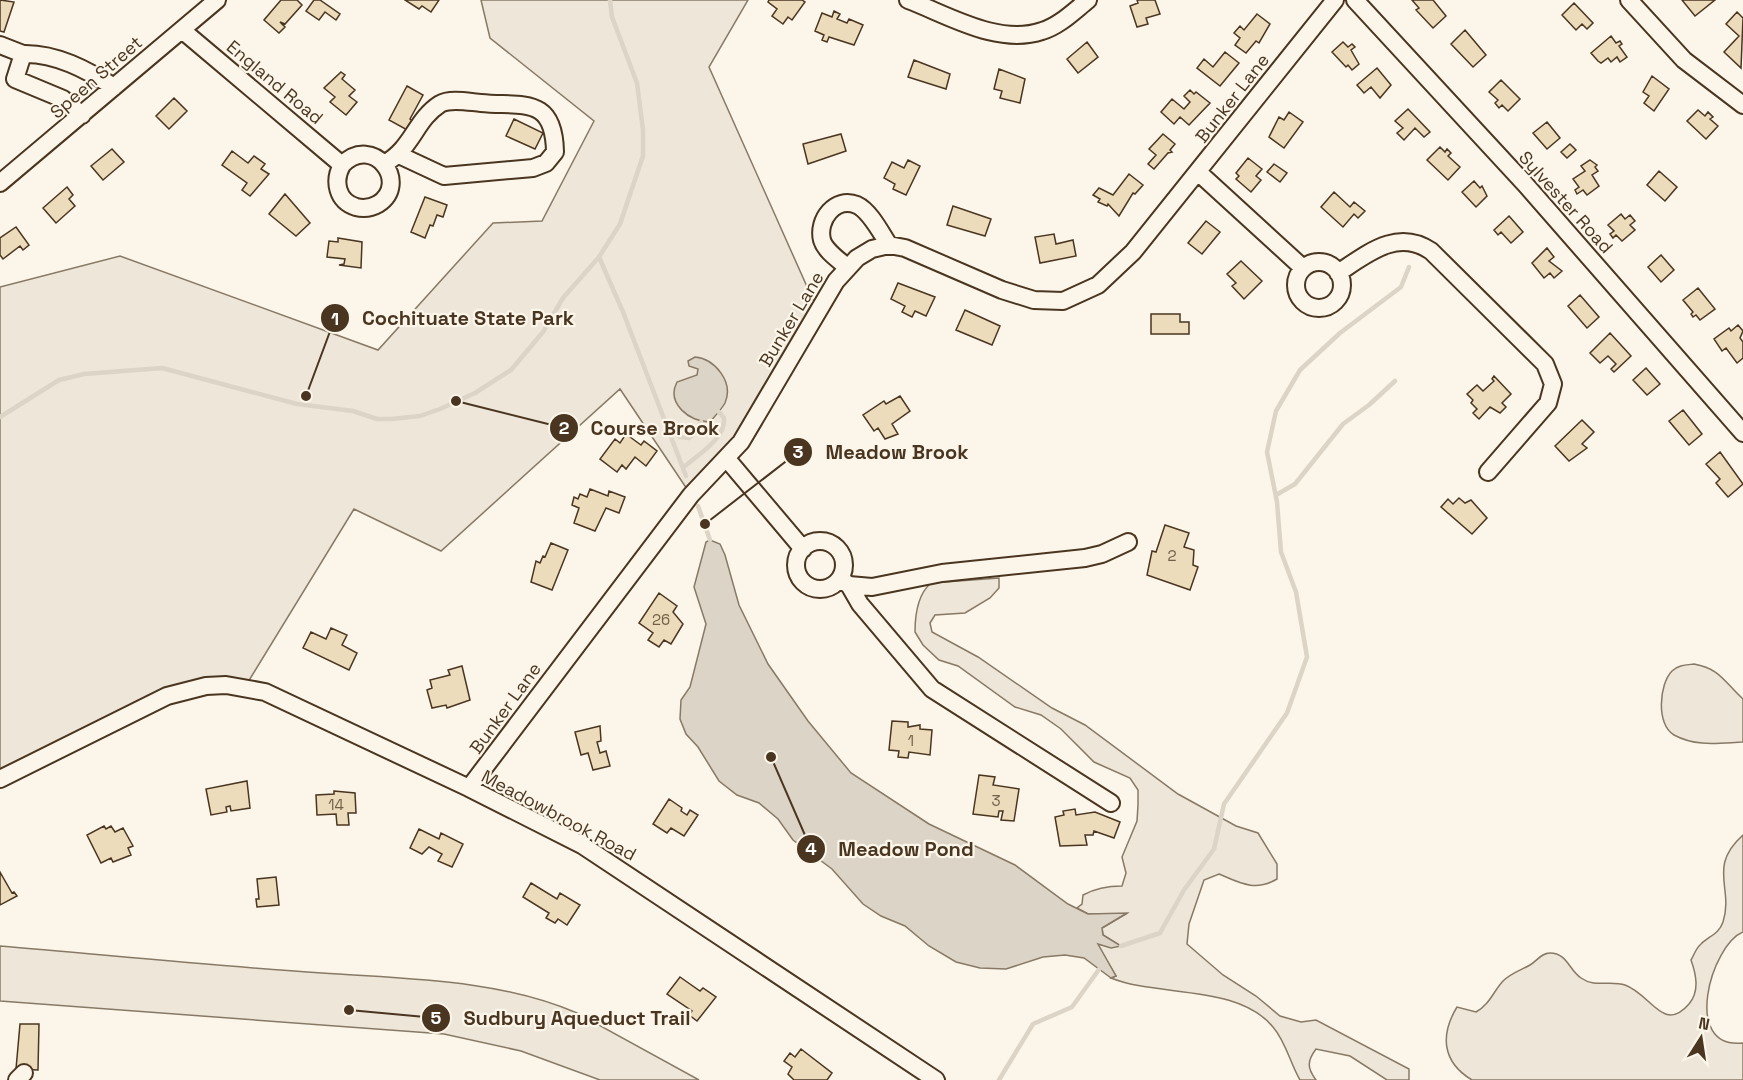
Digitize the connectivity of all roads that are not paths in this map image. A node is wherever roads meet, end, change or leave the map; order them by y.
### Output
1 (217, 0) edge
2 (908, 0) edge
3 (1088, 0) edge
4 (1335, 0) edge
5 (1355, 0) edge
6 (1629, 0) edge
7 (182, 30) junction
8 (0, 45) edge
9 (23, 54) junction
10 (114, 87) junction
11 (1743, 105) edge
12 (82, 115) junction
13 (399, 155) junction
14 (384, 164) junction
15 (342, 165) junction
16 (1198, 172) junction
17 (0, 183) edge
18 (889, 245) junction
19 (847, 267) junction
20 (1303, 268) junction
21 (1338, 273) junction
22 (1743, 433) edge
23 (727, 459) junction
24 (1488, 472) dead end
25 (1128, 542) dead end
26 (803, 549) junction
27 (845, 582) junction
28 (0, 779) edge
29 (469, 788) junction
30 (1111, 803) dead end
31 (936, 1080) edge

1 - 7 street, Speen Street
2 - 3 street
4 - 16 street, Bunker Lane
5 - 22 street, Sylvester Road
6 - 11 street
7 - 10 street, Speen Street
7 - 15 street, England Road
8 - 9 street
9 - 10 street
9 - 12 street
10 - 12 street, Speen Street
12 - 17 street, Speen Street
13 - 13 street
13 - 14 street
14 - 15 street
14 - 15 street
16 - 18 street, Bunker Lane
16 - 20 street
18 - 19 street, Bunker Lane
18 - 19 street
19 - 23 street, Bunker Lane
20 - 21 street
20 - 21 street
21 - 24 street
23 - 26 street
23 - 29 street, Bunker Lane
25 - 27 street
26 - 27 street
26 - 27 street
27 - 30 street
28 - 29 street, Meadowbrook Road
29 - 31 street, Meadowbrook Road

